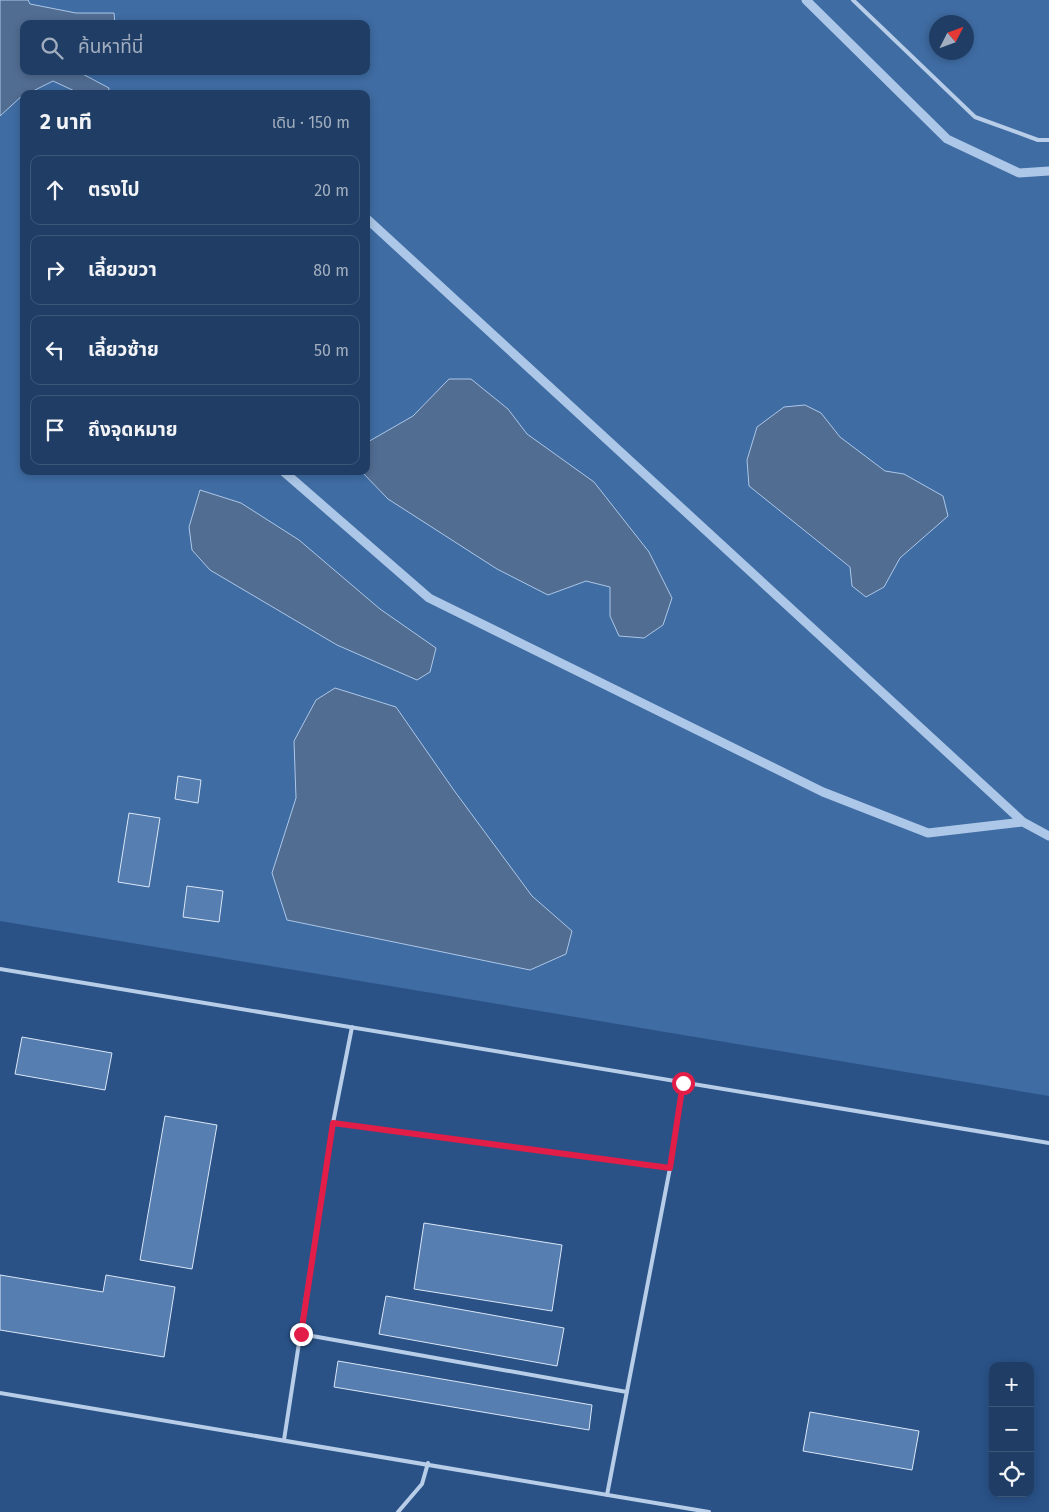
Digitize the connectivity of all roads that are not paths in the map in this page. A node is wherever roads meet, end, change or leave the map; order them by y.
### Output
1 (853, 0) edge
2 (1049, 140) edge
3 (0, 969) edge
4 (352, 1027) junction
5 (683, 1083) junction
6 (333, 1123) junction
7 (1049, 1143) edge
8 (670, 1168) junction
9 (301, 1334) junction
10 (627, 1392) junction
11 (0, 1393) edge
12 (284, 1440) junction
13 (428, 1464) junction
14 (607, 1495) junction
15 (398, 1512) edge
16 (709, 1512) edge

1 - 2 lane
3 - 4 lane
4 - 5 lane
4 - 6 lane
5 - 7 lane
5 - 8 lane
6 - 8 lane
6 - 9 lane
8 - 10 lane
9 - 10 lane
9 - 12 lane
10 - 14 lane
11 - 12 lane
12 - 13 lane
13 - 14 lane
13 - 15 lane
14 - 16 lane

